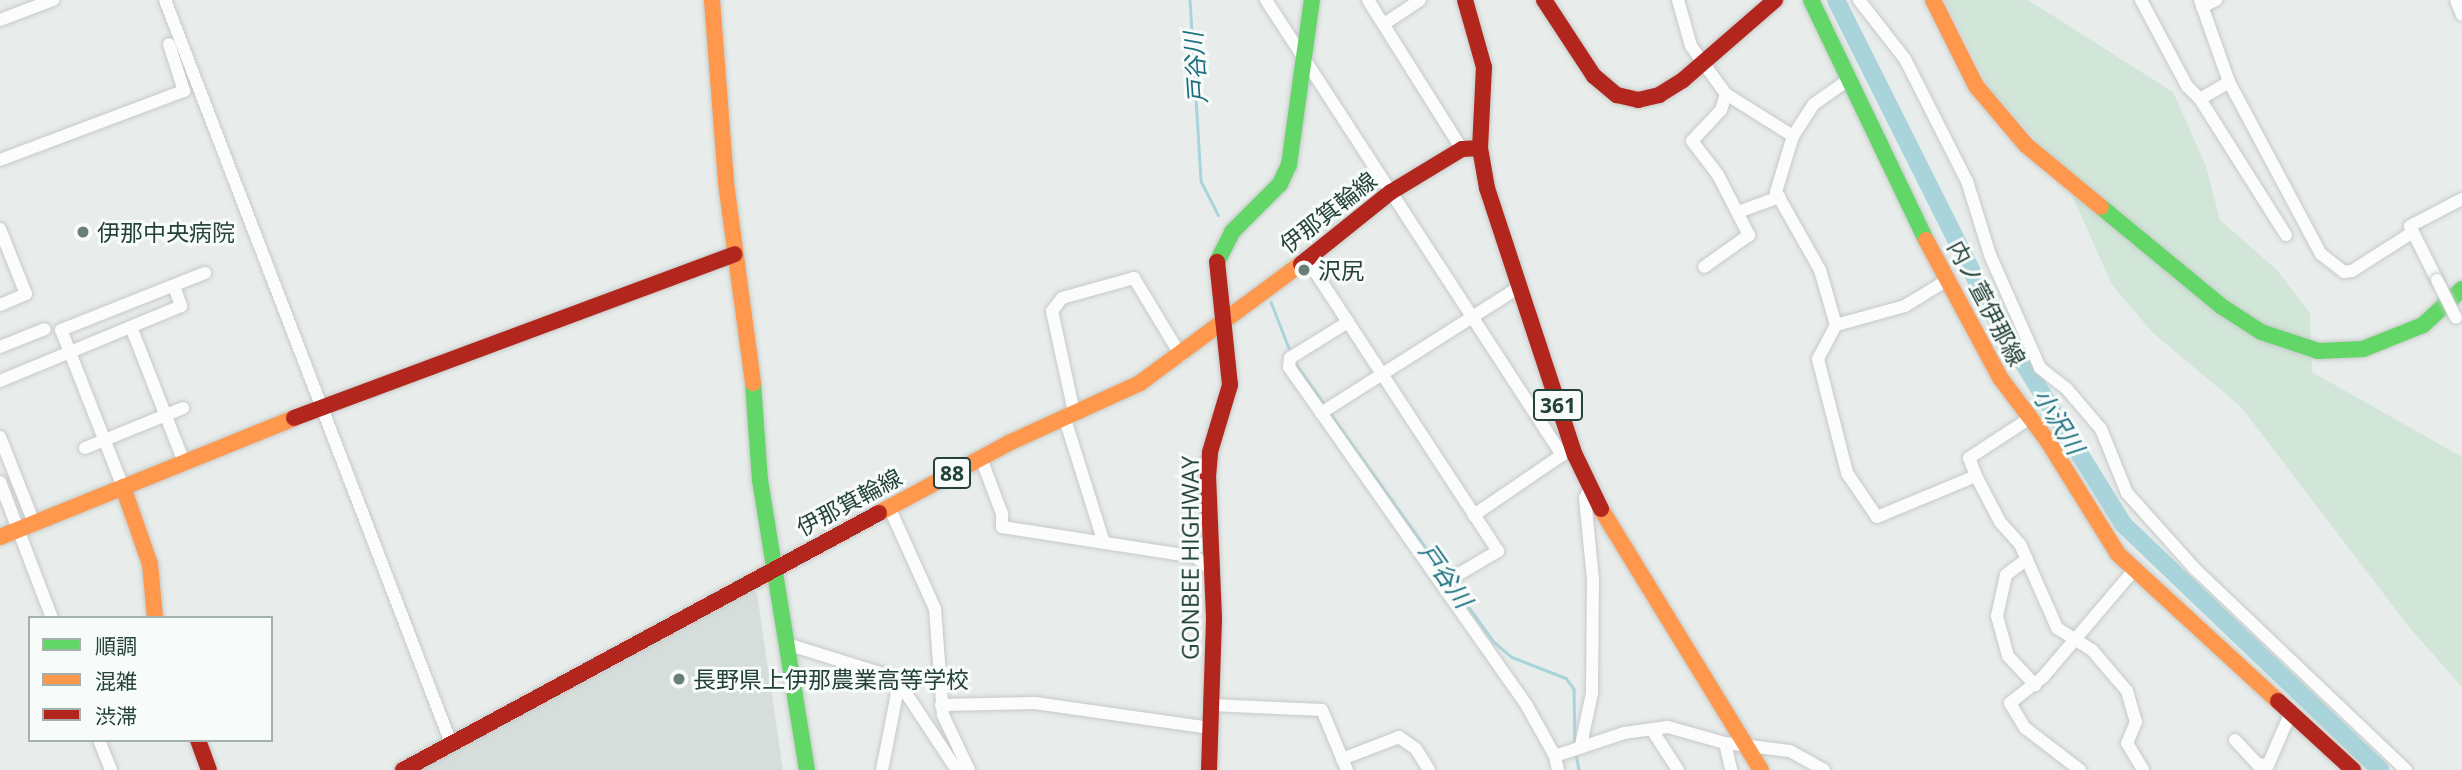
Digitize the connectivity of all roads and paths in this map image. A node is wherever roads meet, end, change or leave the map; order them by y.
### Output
1 (53, 0) edge
2 (165, 0) edge
3 (712, 0) edge
4 (1266, 0) edge
5 (1312, 0) edge
6 (1368, 0) edge
7 (1420, 0) edge
8 (1465, 0) edge
9 (1544, 0) edge
10 (1678, 0) edge
11 (1775, 0) edge
12 (1811, 0) edge
13 (1859, 0) edge
14 (1933, 0) edge
15 (2141, 0) edge
16 (2216, 0) edge
17 (2456, 0) edge
18 (2201, 4) edge
19 (2462, 15) edge
20 (0, 20) edge
21 (1384, 24) junction
22 (169, 44) dead end
23 (1304, 53) junction
24 (1705, 63) junction
25 (1848, 80) junction
26 (2229, 82) junction
27 (1726, 94) junction
28 (2200, 99) junction
29 (1793, 136) junction
30 (1480, 148) junction
31 (1462, 149) junction
32 (0, 160) edge
33 (1391, 192) junction
34 (1779, 197) junction
35 (2462, 198) edge
36 (1738, 212) junction
37 (0, 229) edge
38 (2413, 232) junction
39 (2286, 235) dead end
40 (734, 254) junction
41 (1306, 258) junction
42 (1704, 267) dead end
43 (205, 273) dead end
44 (1949, 279) junction
45 (174, 285) junction
46 (1518, 288) junction
47 (2462, 289) edge
48 (0, 305) edge
49 (105, 313) junction
50 (1474, 316) junction
51 (1348, 322) junction
52 (1225, 324) junction
53 (2459, 324) edge
54 (1836, 325) junction
55 (131, 327) junction
56 (45, 330) dead end
57 (113, 334) junction
58 (0, 347) edge
59 (70, 351) junction
60 (1181, 356) junction
61 (1382, 374) junction
62 (0, 381) edge
63 (321, 407) junction
64 (183, 408) dead end
65 (1325, 410) junction
66 (1069, 414) junction
67 (166, 415) junction
68 (2030, 418) junction
69 (0, 436) edge
70 (104, 440) junction
71 (85, 447) dead end
72 (1568, 455) junction
73 (981, 458) junction
74 (184, 462) junction
75 (1976, 476) junction
76 (0, 482) edge
77 (123, 487) junction
78 (1590, 491) junction
79 (889, 506) junction
80 (1474, 515) junction
81 (34, 523) junction
82 (18, 530) junction
83 (0, 537) edge
84 (1104, 543) junction
85 (2027, 559) junction
86 (772, 569) junction
87 (2134, 570) junction
88 (1212, 571) junction
89 (1446, 582) junction
90 (51, 616) edge
91 (155, 616) edge
92 (2075, 640) junction
93 (787, 644) junction
94 (899, 683) junction
95 (2035, 685) junction
96 (941, 705) junction
97 (1211, 705) junction
98 (2291, 712) junction
99 (1210, 728) junction
100 (1652, 730) junction
101 (2235, 740) dead end
102 (100, 742) edge
103 (199, 742) edge
104 (451, 743) junction
105 (1725, 743) junction
106 (1745, 745) junction
107 (1577, 747) junction
108 (1555, 755) junction
109 (1345, 764) edge
110 (111, 770) edge
111 (209, 770) edge
112 (403, 770) edge
113 (807, 770) edge
114 (882, 770) edge
115 (957, 770) edge
116 (968, 770) edge
117 (1209, 770) edge
118 (1429, 770) edge
119 (1558, 770) edge
120 (1678, 770) edge
121 (1731, 770) edge
122 (1761, 770) edge
123 (1824, 770) edge
124 (2080, 770) edge
125 (2143, 770) edge
126 (2353, 770) edge
127 (2406, 770) edge

1 - 20 street
2 - 63 street
3 - 40 main road
4 - 23 street
5 - 23 main road, GONBEE HIGHWAY
6 - 21 street
7 - 21 street
8 - 30 main road, 361
9 - 24 main road
10 - 24 street
11 - 24 main road
12 - 25 main road, 内ノ萱伊那線
13 - 127 street
14 - 47 main road
15 - 28 street
16 - 18 street
17 - 19 street
18 - 26 street
21 - 31 street
22 - 32 street
23 - 33 street
23 - 52 main road, GONBEE HIGHWAY
24 - 27 street
25 - 29 street
25 - 44 main road, 内ノ萱伊那線
26 - 28 street
26 - 38 street
27 - 29 street
27 - 36 street
28 - 39 street
29 - 34 street
30 - 31 main road, 伊那箕輪線 / 88
30 - 46 main road, 361
31 - 33 main road, 伊那箕輪線 / 88
33 - 41 main road, 伊那箕輪線 / 88
33 - 50 street
34 - 36 street
34 - 54 street
35 - 38 street
36 - 42 street
37 - 48 street
38 - 53 street, bridge
40 - 63 main road
40 - 86 main road
41 - 51 street
41 - 52 main road, 伊那箕輪線 / 88
43 - 45 street
44 - 54 street
44 - 68 main road, 内ノ萱伊那線
45 - 49 street
45 - 55 street
46 - 50 street
46 - 72 main road, 361
49 - 57 street
49 - 59 street
50 - 61 street
50 - 72 street
51 - 61 street
51 - 65 street
52 - 60 main road, 伊那箕輪線 / 88
52 - 88 main road, GONBEE HIGHWAY
54 - 75 street
55 - 57 street
55 - 67 street
56 - 58 street
57 - 59 street
59 - 62 street
59 - 70 street
60 - 66 main road, 伊那箕輪線 / 88
60 - 66 street
61 - 65 street
61 - 80 street
63 - 74 main road
63 - 104 street
64 - 67 street
65 - 89 street
66 - 73 main road, 伊那箕輪線 / 88
66 - 84 street
67 - 70 street
67 - 74 street
68 - 75 street
68 - 87 main road, 内ノ萱伊那線
69 - 81 street
70 - 71 street
70 - 77 street
72 - 78 main road, 361
72 - 80 street
73 - 79 main road, 伊那箕輪線 / 88
73 - 84 street
74 - 77 main road
75 - 85 street
76 - 82 street
77 - 81 main road
77 - 91 main road
78 - 106 main road, 361
78 - 107 street
79 - 86 main road, 伊那箕輪線 / 88
79 - 96 street
80 - 89 street
81 - 82 main road
82 - 83 main road
82 - 90 street
84 - 88 street
85 - 92 street
85 - 95 street
86 - 93 main road
86 - 104 main road, 伊那箕輪線 / 88
87 - 92 street
87 - 98 main road, 内ノ萱伊那線
88 - 97 main road, GONBEE HIGHWAY
89 - 108 street
92 - 95 street
92 - 125 street
93 - 94 street
93 - 113 main road
94 - 114 street
94 - 115 street
95 - 124 street
96 - 99 street
96 - 116 street
97 - 99 main road, GONBEE HIGHWAY
97 - 109 street
98 - 101 street
98 - 126 main road, 内ノ萱伊那線
99 - 117 main road, GONBEE HIGHWAY
100 - 105 street
100 - 107 street
100 - 120 street
102 - 110 street
103 - 111 main road
104 - 112 main road, 伊那箕輪線 / 88
105 - 106 street
105 - 121 street
106 - 122 main road, 361
106 - 123 street
107 - 108 street
108 - 119 street
109 - 118 street

